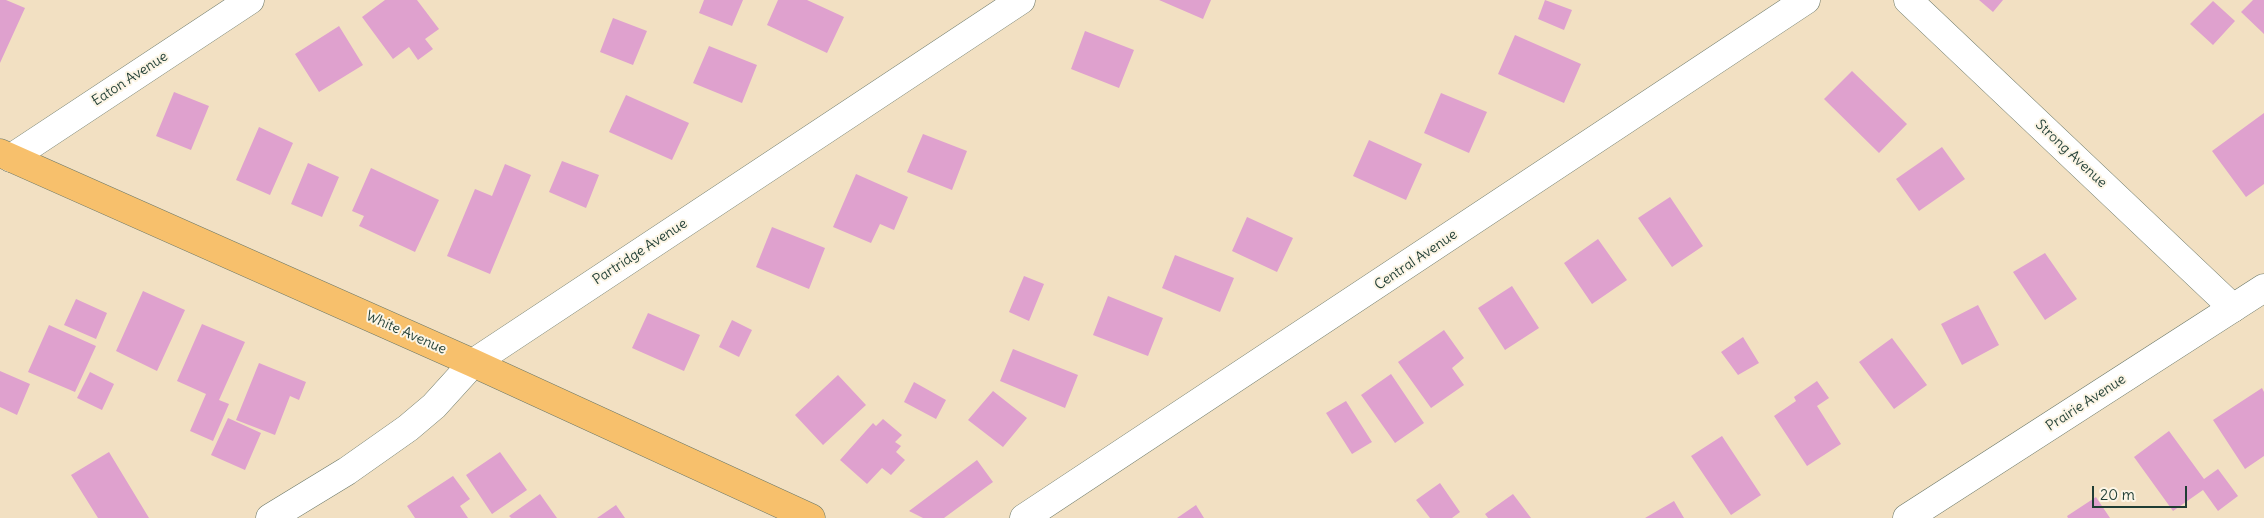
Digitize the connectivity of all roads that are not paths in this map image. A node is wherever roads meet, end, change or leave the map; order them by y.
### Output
1 (250, 0) edge
2 (1021, 0) edge
3 (1806, 0) edge
4 (1908, 0) edge
5 (5, 156) edge
6 (2264, 288) edge
7 (2233, 308) junction
8 (473, 363) junction
9 (270, 518) edge
10 (810, 518) edge
11 (1024, 518) edge
12 (1907, 518) edge

1 - 5 street, Eaton Avenue
2 - 8 street, Partridge Avenue
3 - 11 street, Central Avenue
4 - 7 street, Strong Avenue
5 - 8 main road, White Avenue
6 - 7 street, Prairie Avenue
7 - 12 street, Prairie Avenue
8 - 9 street, Partridge Avenue
8 - 10 main road, White Avenue

